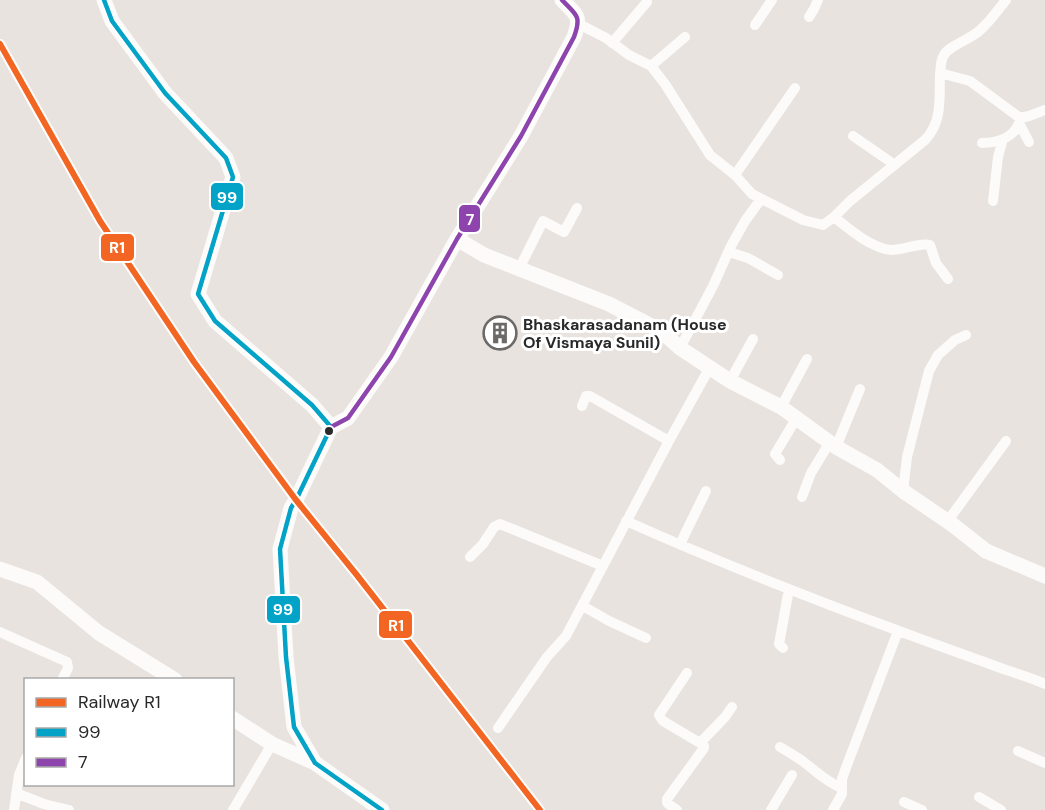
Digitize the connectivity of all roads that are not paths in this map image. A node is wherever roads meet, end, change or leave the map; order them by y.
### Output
1 (562, 0) edge
2 (772, 0) edge
3 (818, 0) edge
4 (1006, 0) edge
5 (106, 1) edge
6 (646, 2) dead end
7 (809, 17) dead end
8 (579, 24) junction
9 (755, 25) dead end
10 (685, 37) dead end
11 (612, 43) junction
12 (651, 66) junction
13 (940, 73) junction
14 (795, 88) dead end
15 (1045, 110) edge
16 (1020, 120) junction
17 (853, 136) dead end
18 (1003, 140) junction
19 (1029, 142) dead end
20 (982, 143) dead end
21 (895, 165) junction
22 (735, 175) junction
23 (761, 199) junction
24 (993, 201) dead end
25 (577, 208) dead end
26 (834, 218) junction
27 (457, 239) junction
28 (729, 252) junction
29 (519, 269) junction
30 (778, 275) dead end
31 (948, 279) dead end
32 (966, 334) dead end
33 (753, 339) dead end
34 (680, 348) junction
35 (807, 360) dead end
36 (710, 368) junction
37 (730, 381) junction
38 (860, 389) dead end
39 (582, 406) dead end
40 (781, 407) junction
41 (796, 419) junction
42 (331, 427) junction
43 (669, 441) junction
44 (1006, 441) dead end
45 (833, 445) junction
46 (780, 460) dead end
47 (706, 491) dead end
48 (903, 491) junction
49 (802, 497) dead end
50 (626, 521) junction
51 (947, 522) junction
52 (681, 545) junction
53 (470, 557) dead end
54 (603, 566) junction
55 (1, 572) edge
56 (1045, 576) edge
57 (789, 589) junction
58 (583, 606) junction
59 (898, 631) junction
60 (0, 632) edge
61 (646, 638) dead end
62 (783, 648) dead end
63 (687, 673) dead end
64 (157, 674) edge
65 (63, 678) edge
66 (1045, 684) edge
67 (732, 707) dead end
68 (234, 719) edge
69 (498, 728) dead end
70 (700, 743) junction
71 (272, 744) junction
72 (780, 747) dead end
73 (1018, 751) dead end
74 (24, 763) edge
75 (315, 763) junction
76 (1045, 763) edge
77 (792, 775) dead end
78 (842, 788) junction
79 (16, 793) junction
80 (979, 796) dead end
81 (904, 802) dead end
82 (14, 810) edge
83 (69, 810) edge
84 (234, 810) edge
85 (382, 810) edge
86 (678, 810) edge
87 (771, 810) edge
88 (833, 810) edge
89 (922, 810) edge
90 (1001, 810) edge

1 - 8 main road
2 - 9 street
3 - 7 street
4 - 13 street
5 - 42 main road
6 - 11 street
8 - 11 street
8 - 27 main road
10 - 12 street
11 - 12 street
12 - 22 street
13 - 16 street
13 - 21 street
14 - 22 street
15 - 16 street
16 - 18 street
16 - 19 street
17 - 21 street
18 - 20 street
18 - 24 street
21 - 26 street
22 - 23 street
23 - 26 street
23 - 28 street
25 - 29 street
26 - 31 street
27 - 29 main road
27 - 42 main road
28 - 30 street
28 - 34 street
29 - 34 main road
32 - 48 street
33 - 37 street
34 - 36 main road
35 - 40 street
36 - 37 main road
36 - 43 street
37 - 40 main road
38 - 45 street
39 - 43 street
40 - 41 main road
41 - 45 main road
41 - 46 street
42 - 75 main road
43 - 50 street
44 - 51 street
45 - 48 main road
45 - 49 street
47 - 52 street
48 - 51 main road
50 - 52 street
50 - 54 street
51 - 56 main road
52 - 57 street
53 - 54 street
54 - 58 street
55 - 64 main road
57 - 59 street
57 - 62 street
58 - 61 street
58 - 69 street
59 - 66 street
59 - 78 street
60 - 65 street
63 - 70 street
67 - 70 street
68 - 71 main road
70 - 86 street
71 - 75 main road
71 - 84 street
72 - 78 street
73 - 76 street
74 - 79 street
75 - 85 main road
77 - 87 street
78 - 88 street
79 - 82 street
79 - 83 street
80 - 90 street
81 - 89 street

